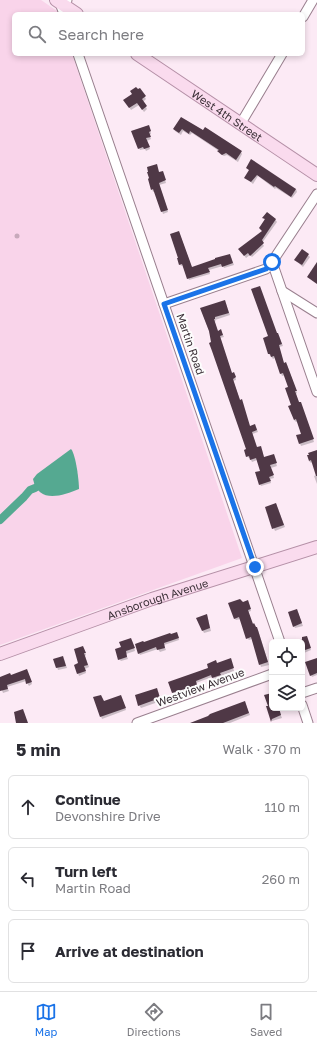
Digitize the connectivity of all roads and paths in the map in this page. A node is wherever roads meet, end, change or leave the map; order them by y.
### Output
1 (313, 0) edge
2 (62, 4) edge
3 (74, 12) edge
4 (305, 14) edge
5 (79, 56) edge
6 (140, 56) edge
7 (281, 56) edge
8 (241, 123) junction
9 (317, 175) edge
10 (317, 194) edge
11 (272, 262) junction
12 (282, 291) junction
13 (164, 304) junction
14 (317, 313) edge
15 (317, 392) edge
16 (317, 548) edge
17 (255, 567) junction
18 (279, 639) edge
19 (0, 654) edge
20 (269, 675) edge
21 (317, 688) edge
22 (305, 692) edge
23 (304, 711) edge
24 (137, 723) edge
25 (308, 723) edge

1 - 4 street
2 - 3 main road
5 - 13 street, Martin Road
6 - 8 main road, West 4th Street
7 - 8 street
8 - 9 main road, West 4th Street
10 - 11 street
11 - 12 street
11 - 13 street
12 - 14 street
12 - 15 street
13 - 17 street, Martin Road
16 - 17 main road, Ansborough Avenue
17 - 18 street, Martin Road
17 - 19 main road, Ansborough Avenue
20 - 24 street, Westview Avenue
21 - 22 street
23 - 25 street

